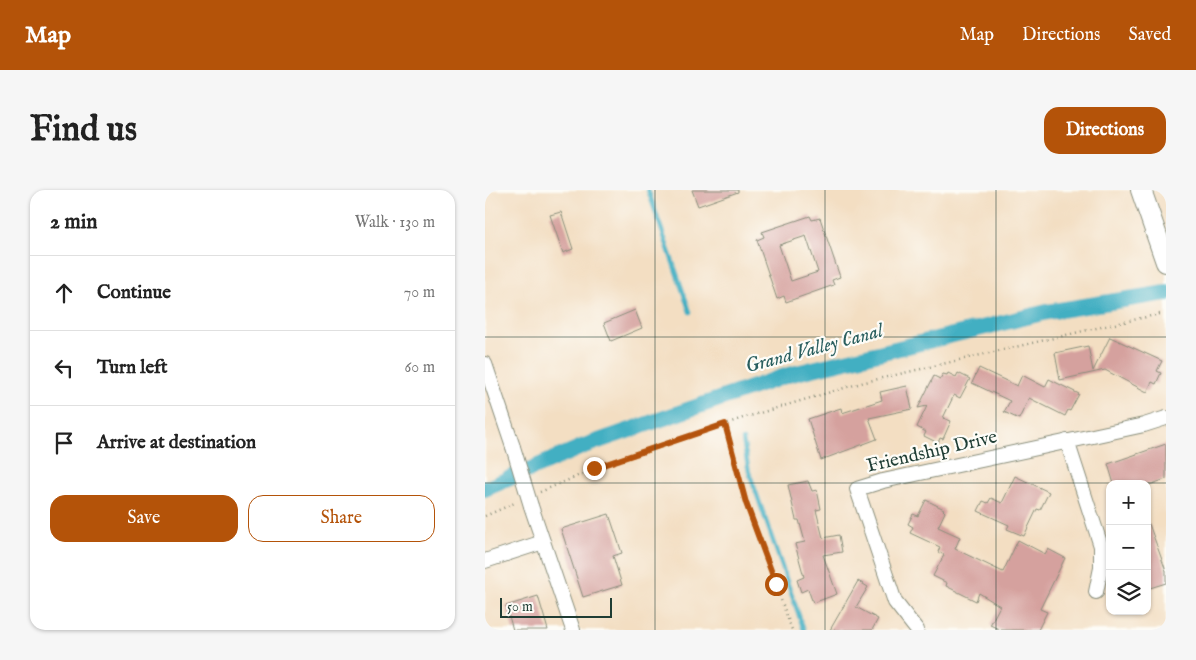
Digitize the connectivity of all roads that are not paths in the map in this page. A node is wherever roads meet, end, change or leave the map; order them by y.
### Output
1 (1141, 190) edge
2 (1166, 262) edge
3 (485, 364) edge
4 (1166, 418) edge
5 (1067, 441) junction
6 (543, 542) junction
7 (485, 561) edge
8 (1096, 592) dead end
9 (573, 630) edge
10 (917, 630) edge

1 - 2 street
3 - 6 street, bridge
4 - 5 street, Friendship Drive
5 - 8 street
5 - 10 street, Friendship Drive
6 - 7 street
6 - 9 street

